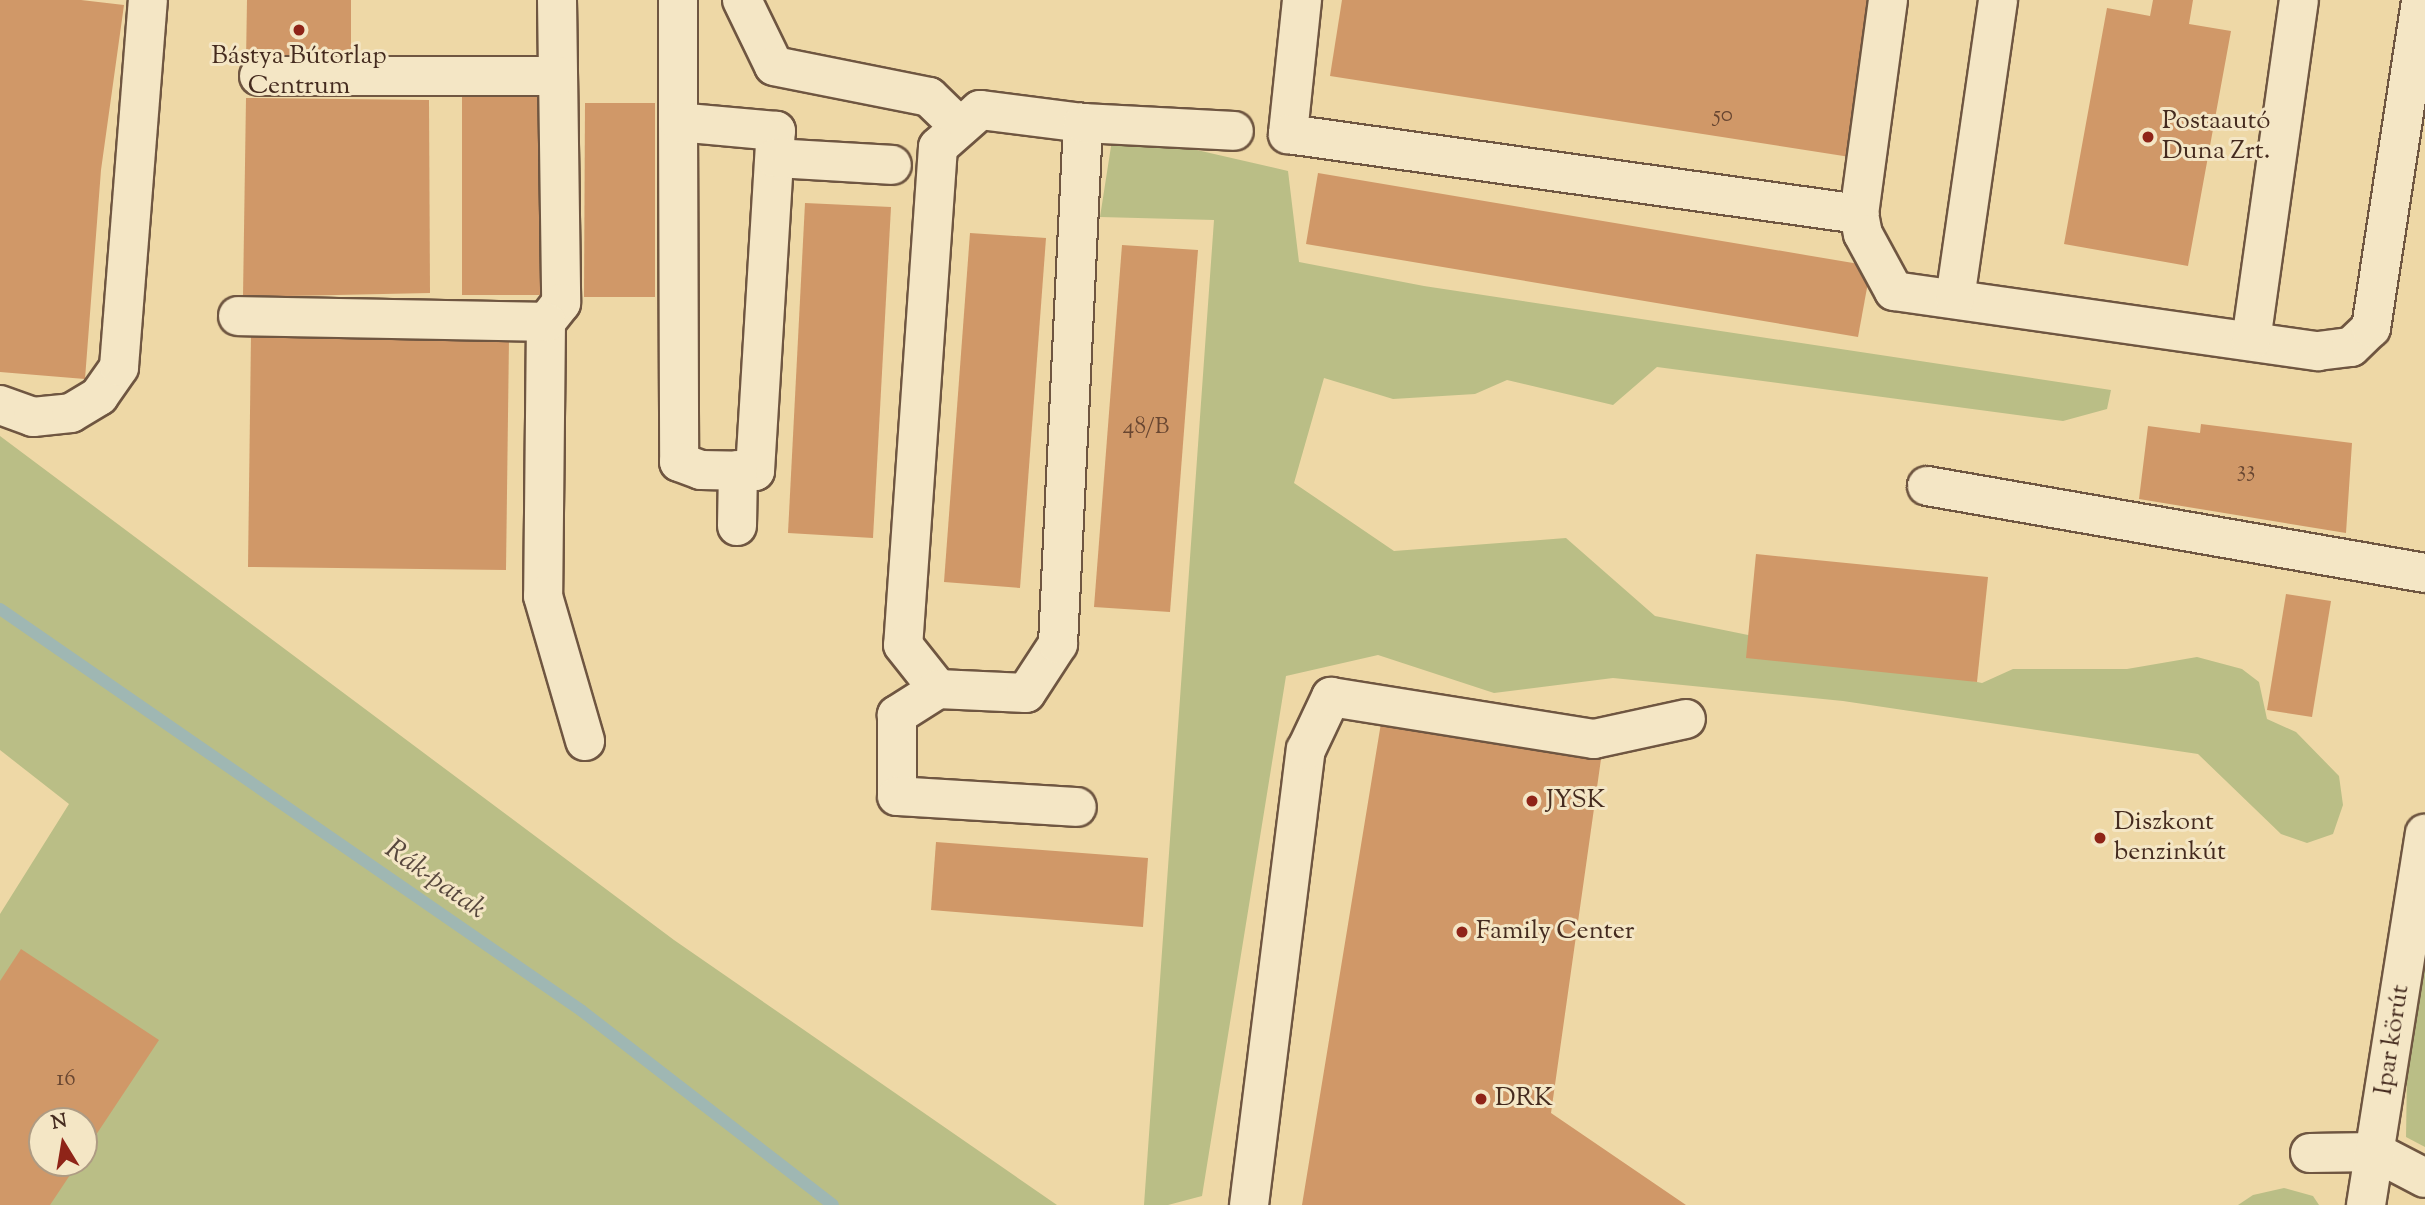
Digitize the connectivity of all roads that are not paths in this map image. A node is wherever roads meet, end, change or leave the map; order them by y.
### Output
1 (148, 0) edge
2 (557, 0) edge
3 (678, 0) edge
4 (743, 0) edge
5 (1302, 0) edge
6 (1888, 0) edge
7 (1998, 0) edge
8 (2299, 0) edge
9 (2421, 0) edge
10 (259, 76) dead end
11 (558, 76) junction
12 (678, 122) junction
13 (1083, 122) junction
14 (960, 128) junction
15 (1234, 131) dead end
16 (775, 158) junction
17 (892, 165) dead end
18 (1859, 214) junction
19 (1955, 299) junction
20 (238, 316) dead end
21 (546, 323) junction
22 (2251, 341) junction
23 (0, 405) edge
24 (738, 471) junction
25 (1927, 486) dead end
26 (737, 526) dead end
27 (2425, 573) edge
28 (938, 689) junction
29 (1686, 719) dead end
30 (585, 741) dead end
31 (1077, 807) dead end
32 (2425, 834) edge
33 (2375, 1152) junction
34 (2311, 1153) dead end
35 (2425, 1178) edge
36 (1249, 1205) edge
37 (2366, 1205) edge

1 - 23 street
2 - 11 street
3 - 12 street
4 - 14 street
5 - 18 street
6 - 18 street
7 - 19 street
8 - 22 street
9 - 22 street
10 - 11 street
11 - 21 street
12 - 16 street
12 - 24 street
13 - 14 street
13 - 15 street
13 - 28 street
14 - 28 street
16 - 17 street
16 - 24 street
18 - 19 street
19 - 22 street
20 - 21 street
21 - 30 street
24 - 26 street
25 - 27 street
28 - 31 street
29 - 36 street
32 - 33 street, Ipar körút
33 - 34 street
33 - 35 street
33 - 37 street, Ipar körút

